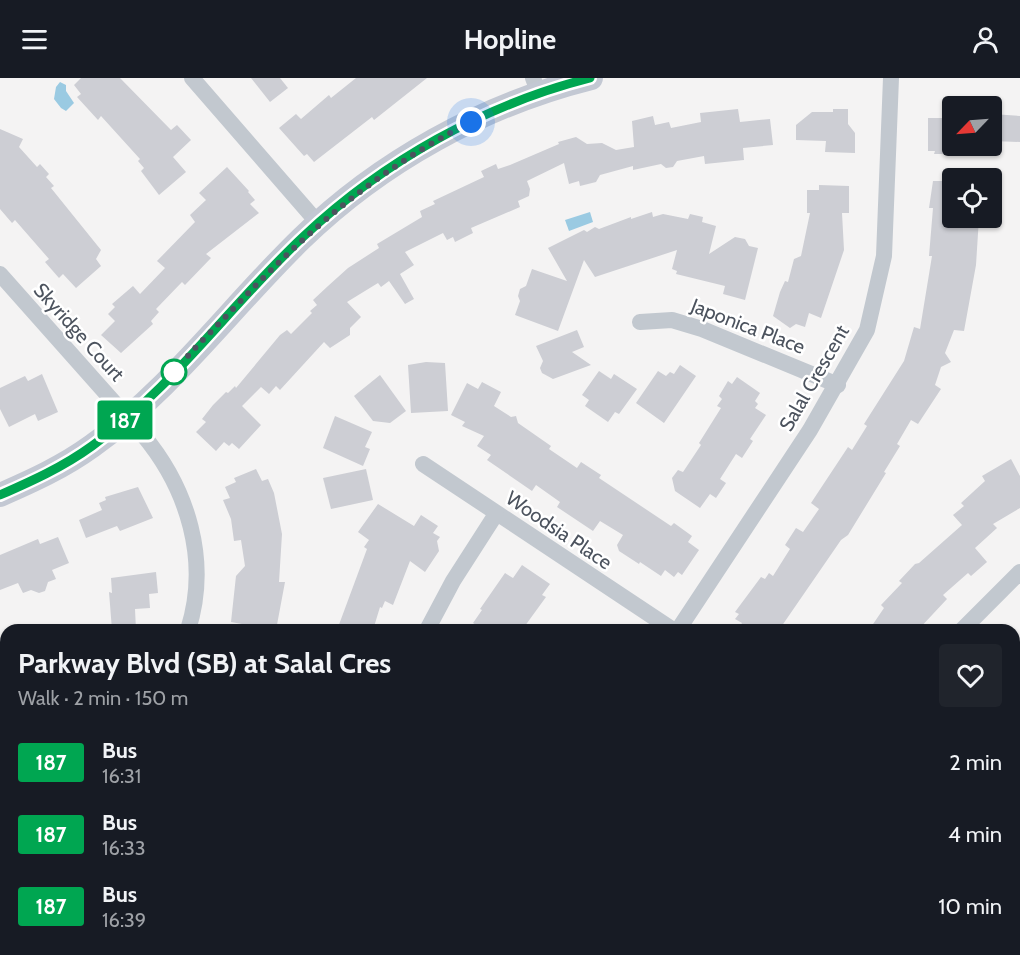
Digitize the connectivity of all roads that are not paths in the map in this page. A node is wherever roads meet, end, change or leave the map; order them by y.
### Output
1 (192, 78) edge
2 (591, 78) edge
3 (891, 78) edge
4 (536, 86) edge
5 (318, 223) junction
6 (0, 274) edge
7 (640, 322) dead end
8 (837, 385) junction
9 (128, 418) junction
10 (423, 464) dead end
11 (0, 495) edge
12 (496, 514) junction
13 (1020, 572) edge
14 (189, 624) edge
15 (430, 624) edge
16 (667, 624) edge
17 (680, 624) edge
18 (968, 624) edge

1 - 5 street
2 - 4 street
3 - 8 street, Salal Crescent
4 - 5 street
5 - 9 street
6 - 9 street, Skyridge Court
7 - 8 street, Japonica Place
8 - 17 street, Salal Crescent
9 - 11 street
9 - 14 street
10 - 12 street, Woodsia Place
12 - 15 street
12 - 16 street, Woodsia Place
13 - 18 street

